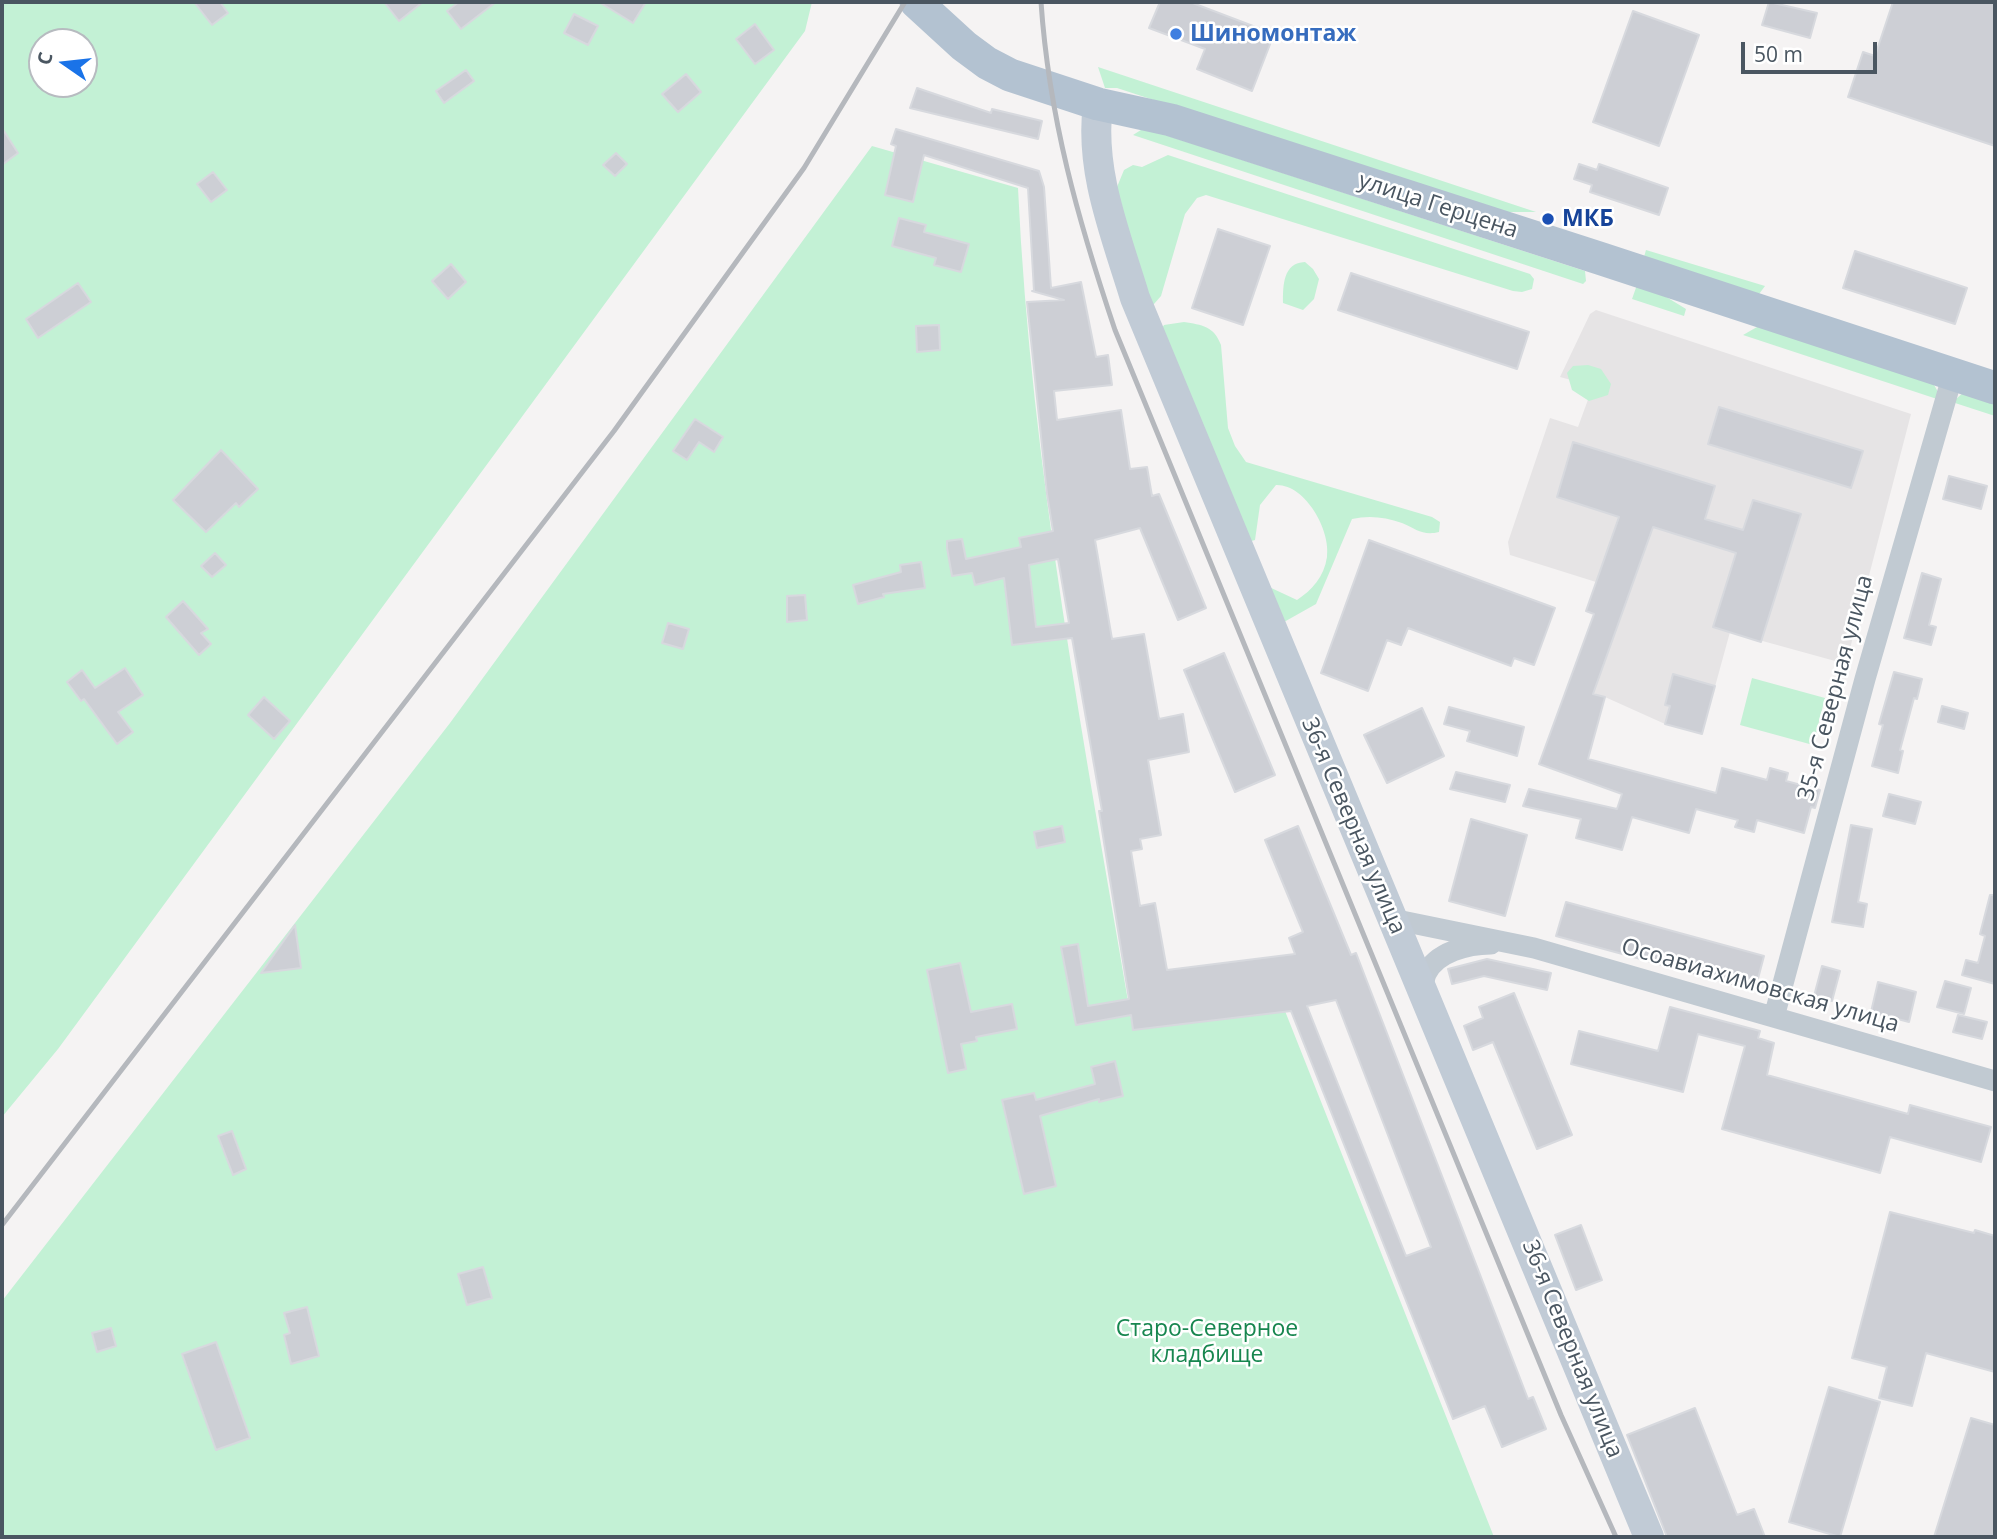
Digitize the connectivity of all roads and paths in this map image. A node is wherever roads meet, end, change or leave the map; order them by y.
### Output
1 (916, 2) edge
2 (1098, 104) junction
3 (1953, 374) junction
4 (1995, 388) edge
5 (1392, 919) junction
6 (1511, 943) junction
7 (1422, 991) junction
8 (1774, 1017) junction
9 (1995, 1081) edge
10 (1649, 1537) edge

1 - 2 main road, улица Герцена
2 - 3 main road, улица Герцена
2 - 5 main road, 36-я Северная улица
3 - 4 main road, улица Герцена
3 - 8 street, 35-я Северная улица
5 - 6 street, Осоавиахимовская улица
5 - 7 main road, 36-я Северная улица
6 - 7 street, Осоавиахимовская улица
6 - 8 street, Осоавиахимовская улица
7 - 10 main road, 36-я Северная улица
8 - 9 street, Осоавиахимовская улица

